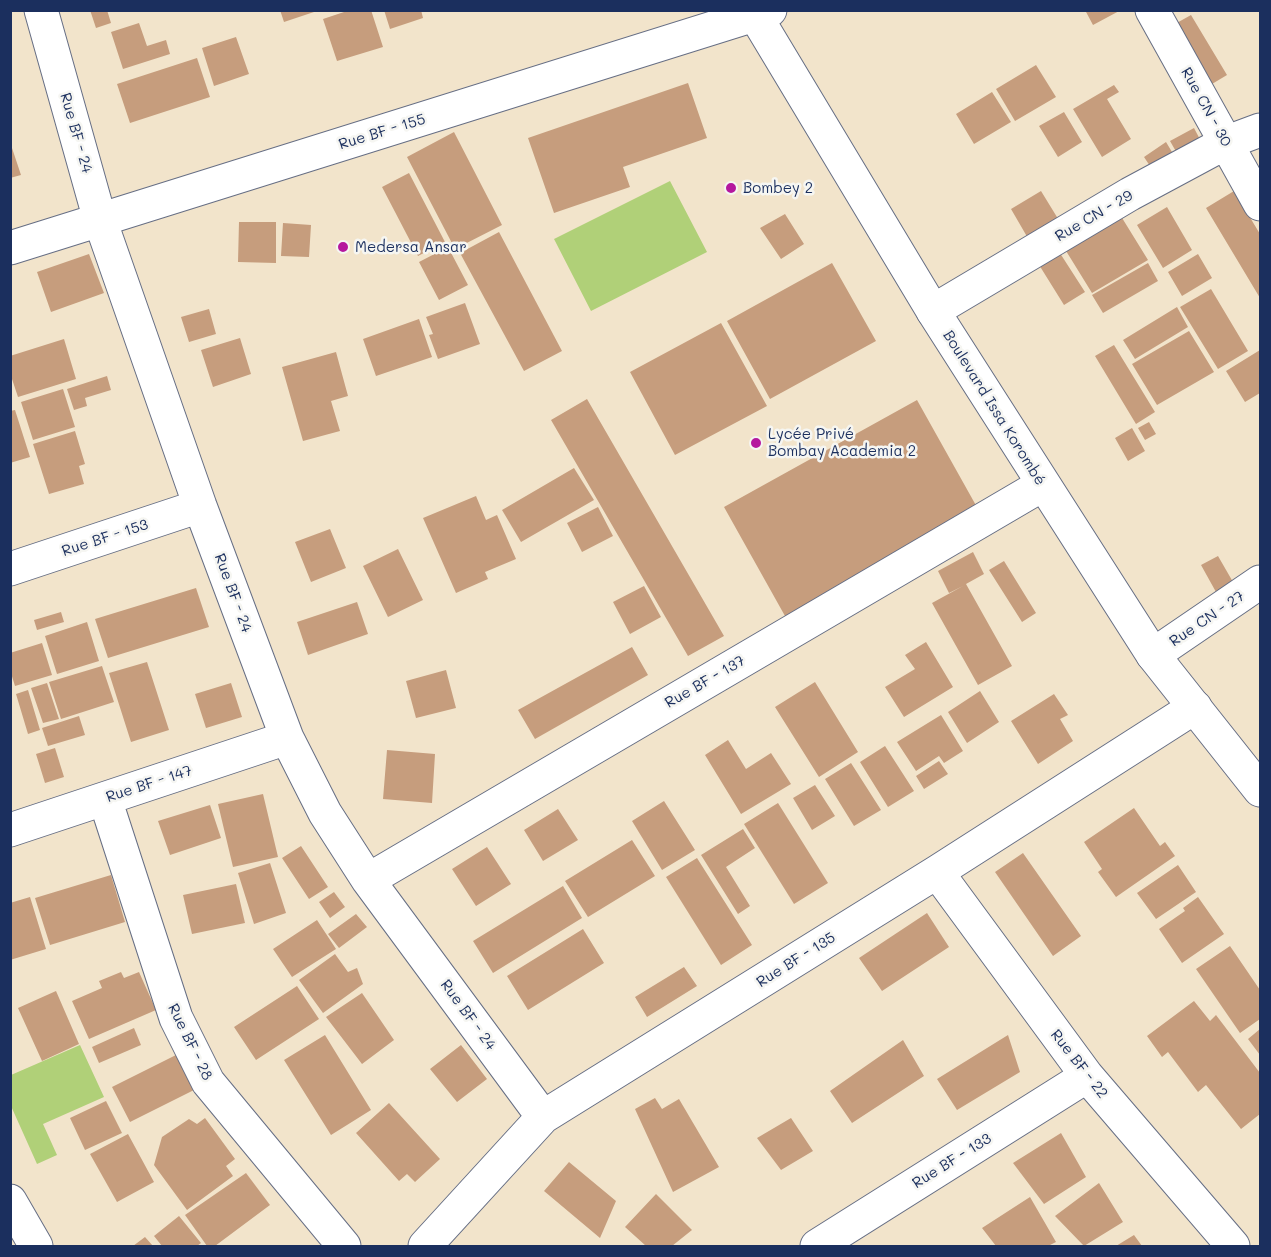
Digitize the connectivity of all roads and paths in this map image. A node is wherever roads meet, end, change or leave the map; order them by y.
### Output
1 (41, 10) edge
2 (1152, 10) edge
3 (759, 12) edge
4 (1260, 130) edge
5 (1225, 143) junction
6 (1260, 204) edge
7 (100, 220) junction
8 (10, 248) edge
9 (933, 311) junction
10 (1042, 484) junction
11 (201, 506) junction
12 (10, 569) edge
13 (1260, 582) edge
14 (1153, 655) junction
15 (1195, 707) junction
16 (287, 738) junction
17 (1260, 790) edge
18 (105, 799) junction
19 (10, 830) edge
20 (937, 872) junction
21 (368, 880) junction
22 (1087, 1076) junction
23 (543, 1117) junction
24 (10, 1201) edge
25 (36, 1246) edge
26 (344, 1246) edge
27 (425, 1246) edge
28 (817, 1246) edge
29 (1233, 1246) edge

1 - 7 street, Rue BF - 24
2 - 5 street, Rue CN - 30
3 - 7 street, Rue BF - 155
3 - 9 street, Boulevard Issa Korombé
4 - 5 street, Rue CN - 29
5 - 6 street, Rue CN - 30
5 - 9 street, Rue CN - 29
7 - 8 street, Rue BF - 155
7 - 11 street, Rue BF - 24
9 - 10 street, Boulevard Issa Korombé
10 - 14 street, Boulevard Issa Korombé
10 - 21 street, Rue BF - 137
11 - 12 street, Rue BF - 153
11 - 16 street, Rue BF - 24
13 - 14 street, Rue CN - 27
14 - 15 street, Boulevard Issa Korombé
15 - 17 street, Boulevard Issa Korombé
15 - 20 street, Rue BF - 135
16 - 18 street, Rue BF - 147
16 - 21 street, Rue BF - 24
18 - 19 street, Rue BF - 147
18 - 26 street, Rue BF - 28
20 - 22 street, Rue BF - 22
20 - 23 street, Rue BF - 135
21 - 23 street, Rue BF - 24
22 - 28 street, Rue BF - 133
22 - 29 street, Rue BF - 22
23 - 27 street, Rue BF - 135
24 - 25 street

